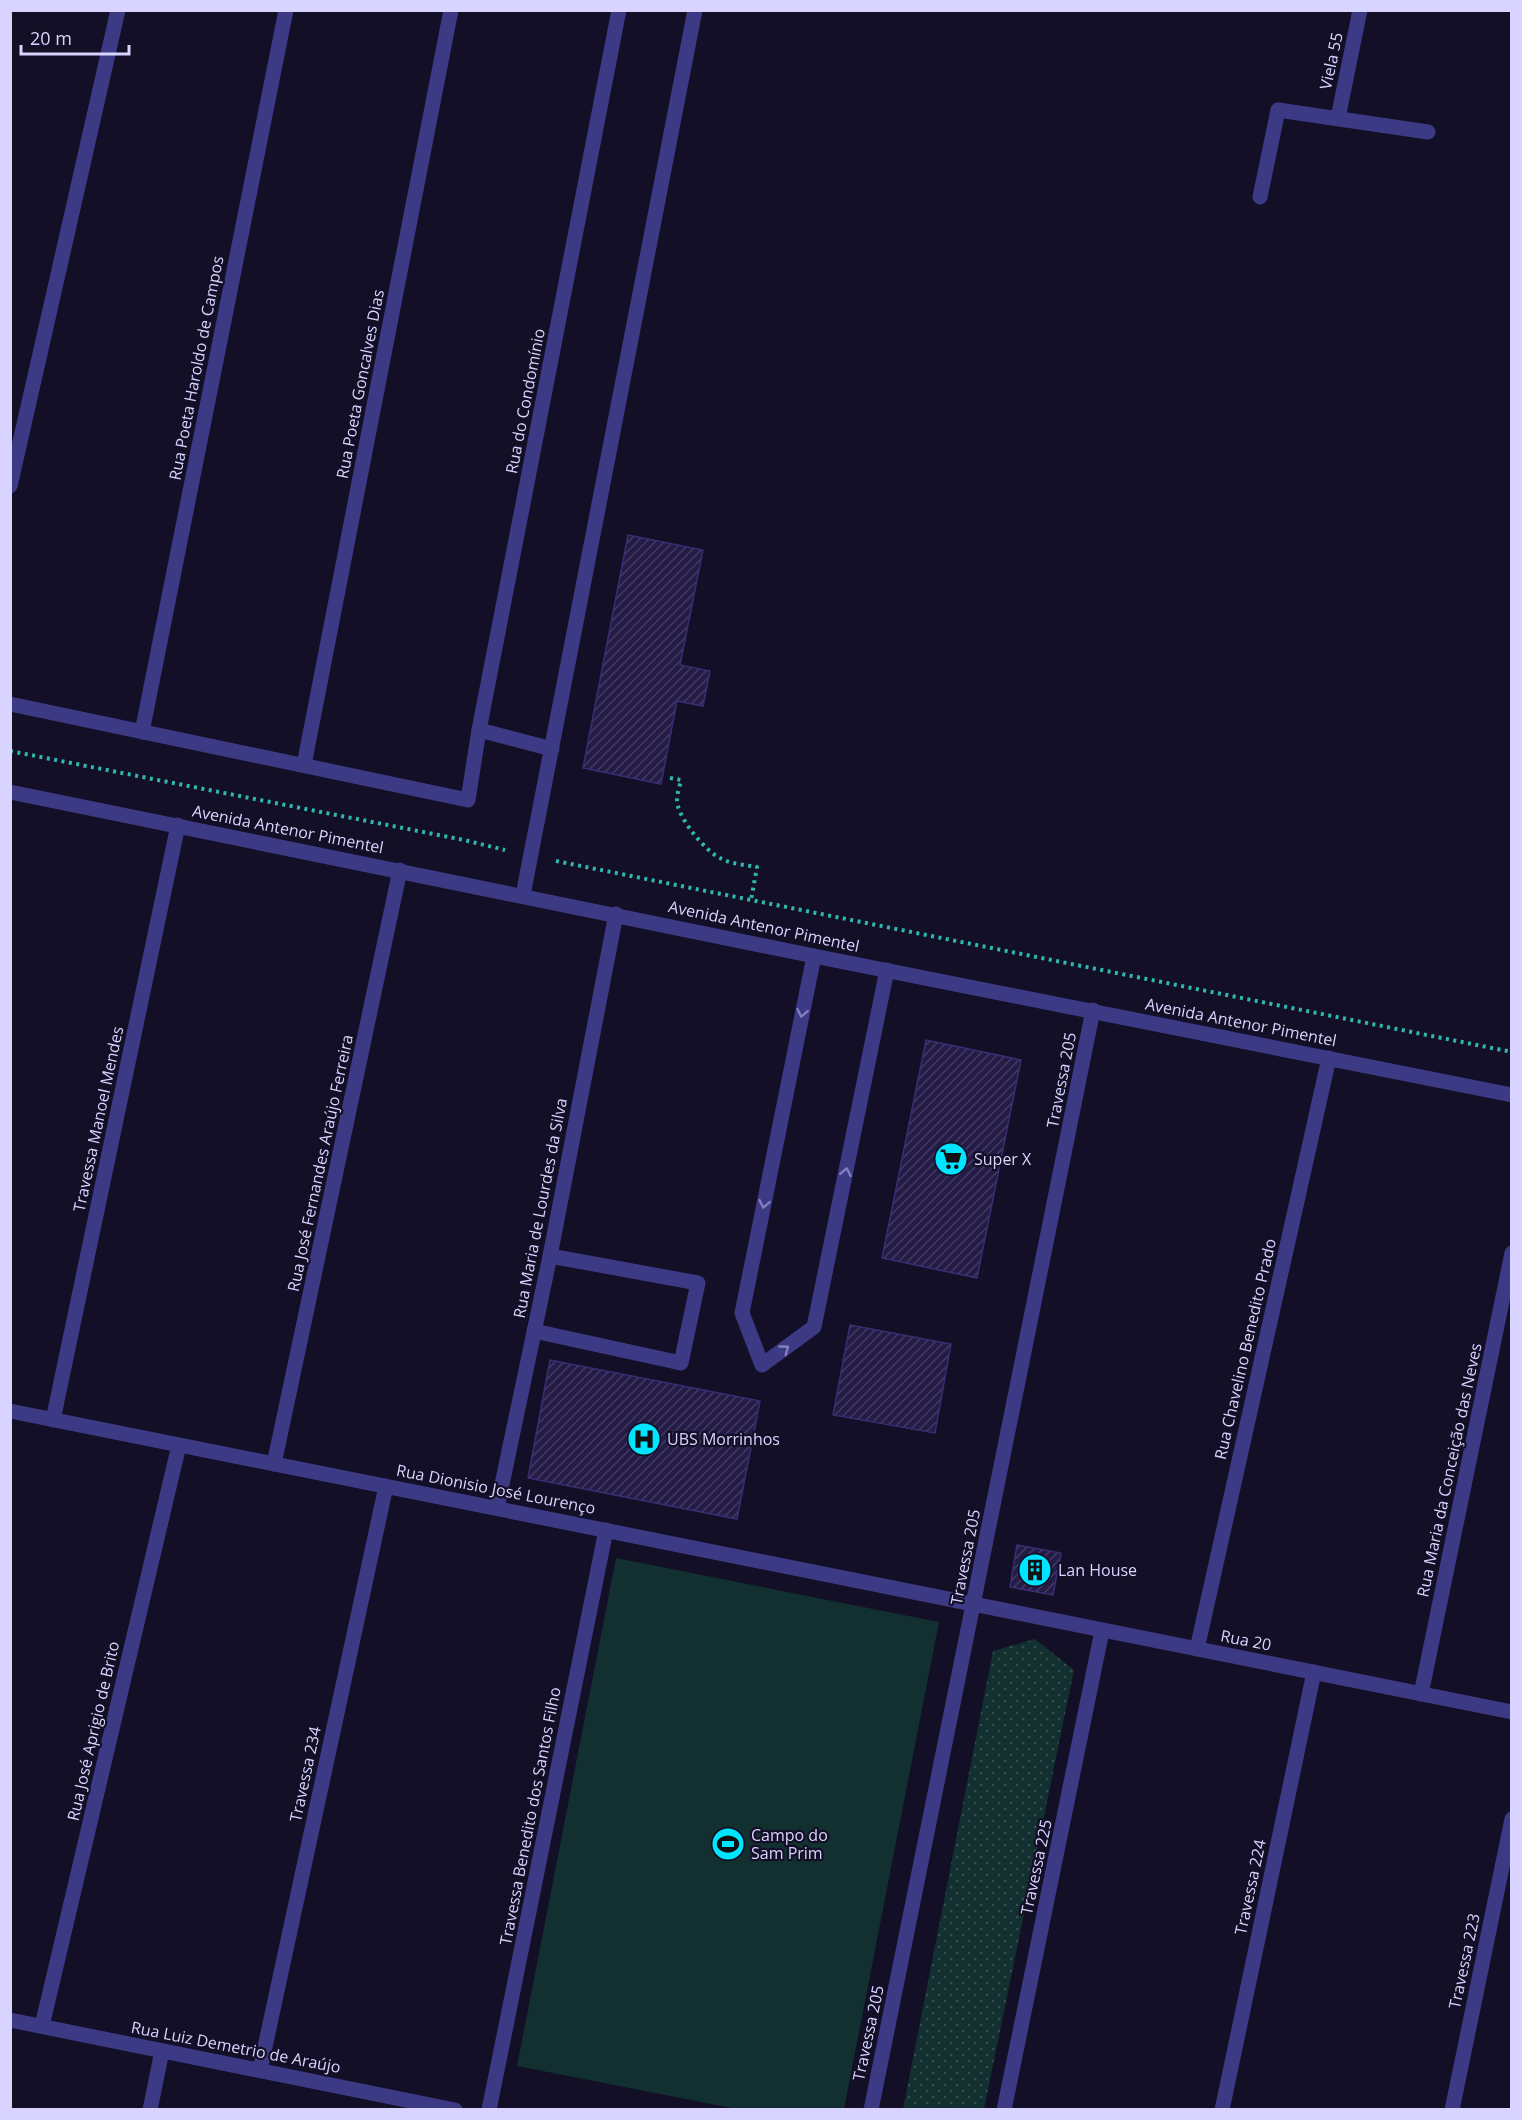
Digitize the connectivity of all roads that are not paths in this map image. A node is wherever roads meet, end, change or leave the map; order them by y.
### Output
1 (118, 10) edge
2 (286, 10) edge
3 (451, 10) edge
4 (619, 10) edge
5 (695, 10) edge
6 (1360, 10) edge
7 (1338, 118) junction
8 (1428, 132) dead end
9 (1260, 196) dead end
10 (10, 486) edge
11 (10, 704) edge
12 (479, 730) junction
13 (142, 732) junction
14 (552, 749) junction
15 (304, 765) junction
16 (10, 792) edge
17 (178, 825) junction
18 (400, 870) junction
19 (523, 895) junction
20 (616, 914) junction
21 (814, 956) junction
22 (887, 970) junction
23 (1093, 1010) junction
24 (1329, 1058) junction
25 (1512, 1095) edge
26 (1512, 1253) edge
27 (550, 1256) junction
28 (534, 1331) junction
29 (10, 1411) edge
30 (53, 1420) junction
31 (179, 1445) junction
32 (274, 1464) junction
33 (386, 1486) junction
34 (497, 1508) junction
35 (606, 1530) junction
36 (974, 1604) junction
37 (1102, 1631) junction
38 (1197, 1648) junction
39 (1314, 1672) junction
40 (1421, 1694) junction
41 (1512, 1712) edge
42 (1512, 1819) edge
43 (10, 2020) edge
44 (42, 2026) junction
45 (162, 2051) junction
46 (260, 2070) junction
47 (150, 2109) edge
48 (455, 2109) edge
49 (489, 2109) edge
50 (871, 2109) edge
51 (1004, 2109) edge
52 (1222, 2109) edge
53 (1452, 2109) edge

1 - 10 street
2 - 13 street, Rua Poeta Haroldo de Campos
3 - 15 street, Rua Poeta Goncalves Dias
4 - 12 street, Rua do Condomínio
5 - 14 street
6 - 7 street, Viela 55
7 - 8 street
7 - 9 street
11 - 13 street
12 - 14 street
12 - 15 street, Rua do Condomínio
13 - 15 street
14 - 19 street
16 - 17 street, Avenida Antenor Pimentel
17 - 18 street, Avenida Antenor Pimentel
17 - 30 street, Travessa Manoel Mendes
18 - 19 street, Avenida Antenor Pimentel
18 - 32 street, Rua José Fernandes Araújo Ferreira
19 - 20 street, Avenida Antenor Pimentel
20 - 21 street, Avenida Antenor Pimentel
20 - 27 street, Rua Maria de Lourdes da Silva
21 - 22 street, Avenida Antenor Pimentel
21 -> 22 street
22 - 23 street, Avenida Antenor Pimentel
23 - 24 street, Avenida Antenor Pimentel
23 - 36 street, Travessa 205
24 - 25 street, Avenida Antenor Pimentel
24 - 38 street, Rua Chavelino Benedito Prado
26 - 40 street, Rua Maria da Conceição das Neves
27 - 28 street, Rua Maria de Lourdes da Silva
27 - 28 street
28 - 34 street, Rua Maria de Lourdes da Silva
29 - 30 street, Rua Dionisio José Lourenço
30 - 31 street, Rua Dionisio José Lourenço
31 - 32 street, Rua Dionisio José Lourenço
31 - 44 street, Rua José Aprigio de Brito
32 - 33 street, Rua Dionisio José Lourenço
33 - 34 street, Rua Dionisio José Lourenço
33 - 46 street, Travessa 234
34 - 35 street, Rua Dionisio José Lourenço
35 - 36 street, Rua Dionisio José Lourenço
35 - 49 street, Travessa Benedito dos Santos Filho
36 - 37 street, Rua 20
36 - 50 street, Travessa 205
37 - 38 street, Rua 20
37 - 51 street, Travessa 225
38 - 39 street, Rua 20
39 - 40 street, Rua 20
39 - 52 street, Travessa 224
40 - 41 street, Rua 20
42 - 53 street, Travessa 223
43 - 44 street, Rua Luiz Demetrio de Araújo
44 - 45 street, Rua Luiz Demetrio de Araújo
45 - 46 street, Rua Luiz Demetrio de Araújo
45 - 47 street
46 - 48 street, Rua Luiz Demetrio de Araújo

